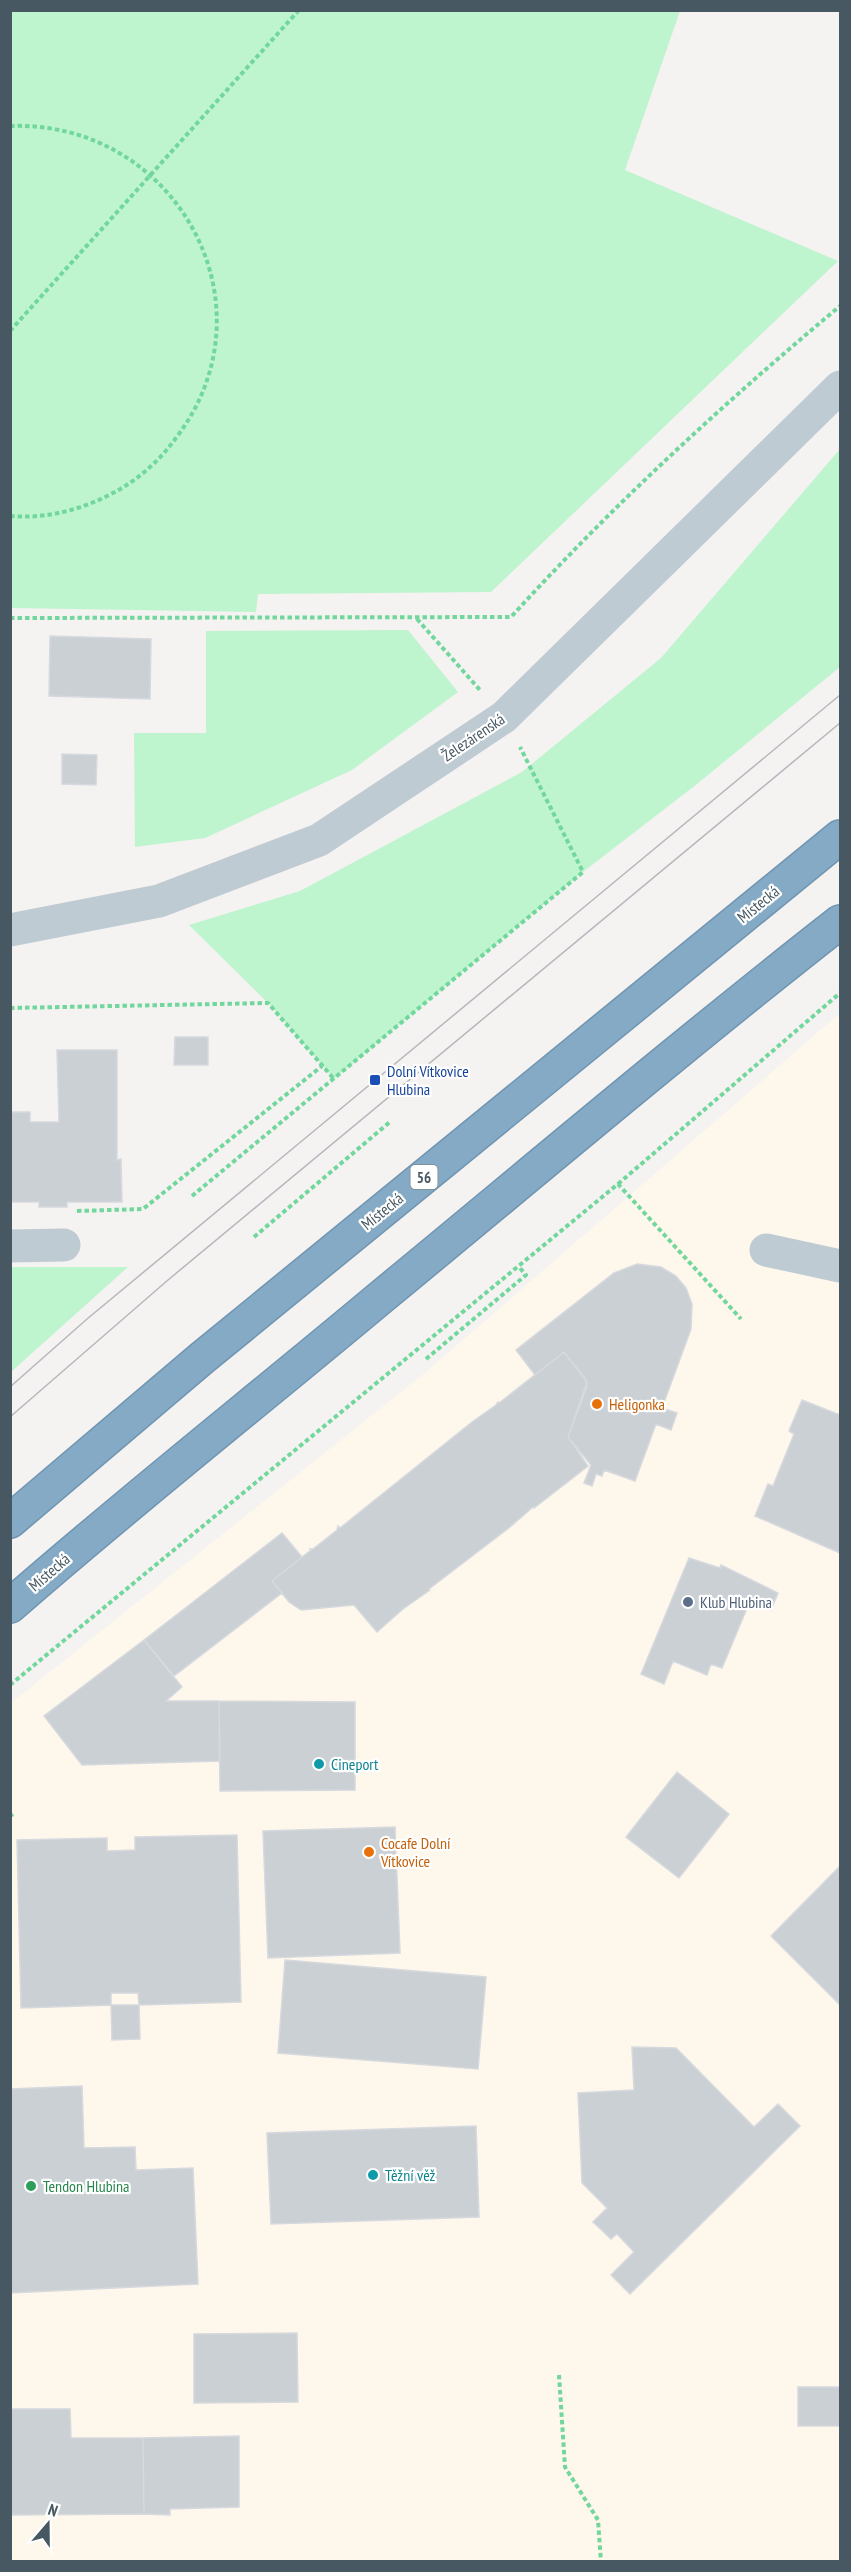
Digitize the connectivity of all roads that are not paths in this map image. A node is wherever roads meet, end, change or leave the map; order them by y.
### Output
1 (840, 387) edge
2 (840, 837) edge
3 (840, 922) edge
4 (10, 930) edge
5 (64, 1245) road end
6 (10, 1246) edge
7 (766, 1250) dead end
8 (840, 1266) edge
9 (10, 1521) edge
10 (10, 1606) edge

1 - 4 street, Železárenská
2 - 9 highway, Místecká / 56
3 - 10 highway, Místecká
5 - 6 street
7 - 8 street

